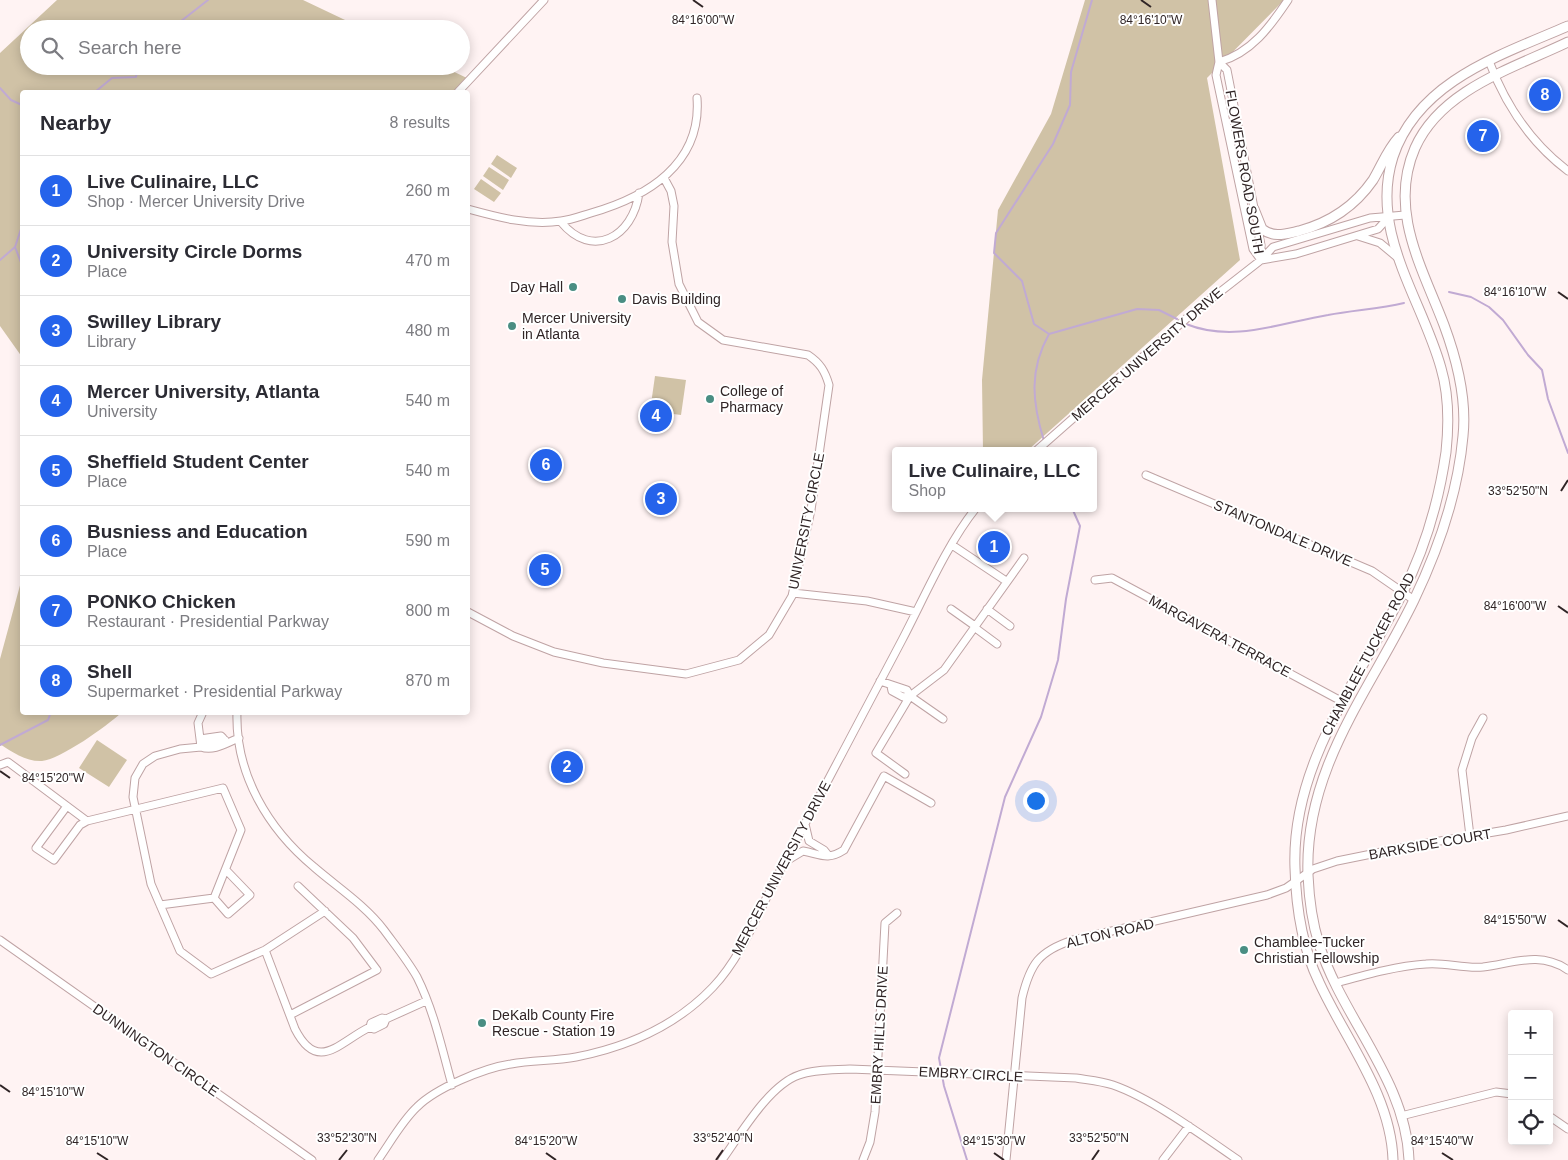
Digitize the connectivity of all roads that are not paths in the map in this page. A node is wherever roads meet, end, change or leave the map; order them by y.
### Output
1 (544, 0) edge
2 (1212, 0) edge
3 (1288, 0) edge
4 (1568, 20) edge
5 (1568, 26) edge
6 (1552, 32) junction
7 (1568, 42) edge
8 (1489, 61) junction
9 (1219, 62) junction
10 (1495, 77) junction
11 (460, 90) edge
12 (697, 98) dead end
13 (1403, 134) junction
14 (1568, 171) edge
15 (664, 178) junction
16 (639, 193) junction
17 (1254, 209) junction
18 (470, 210) edge
19 (1405, 215) junction
20 (1388, 218) junction
21 (561, 222) junction
22 (1355, 236) junction
23 (1399, 259) junction
24 (1261, 260) junction
25 (1040, 447) edge
26 (1146, 475) dead end
27 (973, 512) edge
28 (952, 545) junction
29 (1024, 558) dead end
30 (1095, 580) dead end
31 (1006, 582) junction
32 (1404, 591) junction
33 (793, 593) junction
34 (1414, 600) junction
35 (951, 609) dead end
36 (987, 609) junction
37 (916, 612) junction
38 (470, 613) edge
39 (974, 626) junction
40 (1010, 626) dead end
41 (997, 644) dead end
42 (880, 681) junction
43 (910, 696) junction
44 (1343, 702) junction
45 (202, 715) edge
46 (237, 715) edge
47 (1483, 718) dead end
48 (944, 719) dead end
49 (239, 738) junction
50 (201, 743) junction
51 (0, 765) edge
52 (905, 774) dead end
53 (931, 803) dead end
54 (67, 806) junction
55 (135, 809) junction
56 (1568, 816) edge
57 (87, 821) junction
58 (805, 823) junction
59 (1470, 836) junction
60 (813, 843) junction
61 (808, 852) junction
62 (828, 855) junction
63 (784, 863) junction
64 (226, 870) junction
65 (1308, 872) junction
66 (1296, 882) junction
67 (298, 886) dead end
68 (214, 898) junction
69 (160, 905) junction
70 (325, 911) junction
71 (896, 913) dead end
72 (0, 940) edge
73 (265, 950) junction
74 (1568, 970) edge
75 (1336, 983) junction
76 (426, 1001) junction
77 (290, 1015) junction
78 (878, 1069) junction
79 (1014, 1075) junction
80 (452, 1085) junction
81 (1508, 1094) edge
82 (1401, 1116) junction
83 (1553, 1119) edge
84 (1189, 1126) junction
85 (1568, 1129) edge
86 (312, 1160) edge
87 (378, 1160) edge
88 (722, 1160) edge
89 (863, 1160) edge
90 (1006, 1160) edge
91 (1164, 1160) edge
92 (1238, 1160) edge
93 (1393, 1160) edge
94 (1409, 1160) edge

1 - 11 street
2 - 9 street, FLOWERS ROAD SOUTH
3 - 9 street
4 - 6 main road
5 - 6 main road, CHAMBLEE TUCKER ROAD
6 - 8 main road, CHAMBLEE TUCKER ROAD
7 - 10 main road, CHAMBLEE TUCKER ROAD
8 - 10 street
8 - 13 main road, CHAMBLEE TUCKER ROAD
9 - 17 street, FLOWERS ROAD SOUTH
9 - 24 street, FLOWERS ROAD SOUTH
10 - 14 street
10 - 19 main road, CHAMBLEE TUCKER ROAD
12 - 15 street
13 - 17 main road
13 - 20 main road, CHAMBLEE TUCKER ROAD
15 - 16 street
15 - 33 street, UNIVERSITY CIRCLE
16 - 21 street
16 - 21 street
17 - 24 street, FLOWERS ROAD SOUTH
18 - 21 street
19 - 20 street, MERCER UNIVERSITY DRIVE
19 - 34 main road, CHAMBLEE TUCKER ROAD
20 - 22 street, MERCER UNIVERSITY DRIVE
20 - 23 main road, CHAMBLEE TUCKER ROAD
20 - 24 street, MERCER UNIVERSITY DRIVE
22 - 23 street
22 - 24 street, MERCER UNIVERSITY DRIVE
23 - 32 main road, CHAMBLEE TUCKER ROAD
24 - 25 street, MERCER UNIVERSITY DRIVE
26 - 32 street, STANTONDALE DRIVE
27 - 28 street, MERCER UNIVERSITY DRIVE
28 - 31 street
28 - 37 street, MERCER UNIVERSITY DRIVE
29 - 31 street
30 - 44 street, MARGAVERA TERRACE
31 - 36 street
32 - 34 street, STANTONDALE DRIVE
32 - 44 main road, CHAMBLEE TUCKER ROAD
33 - 37 street
33 - 38 street, UNIVERSITY CIRCLE
34 - 65 main road, CHAMBLEE TUCKER ROAD
35 - 39 street
36 - 39 street
36 - 40 street
37 - 42 street, MERCER UNIVERSITY DRIVE
39 - 41 street
39 - 43 street
42 - 43 street
42 - 58 street, MERCER UNIVERSITY DRIVE
43 - 48 street
43 - 52 street
44 - 66 main road, CHAMBLEE TUCKER ROAD
45 - 50 street
46 - 49 street
47 - 59 street
49 - 50 street
49 - 76 street
50 - 55 street
51 - 54 street
53 - 62 street
54 - 57 street
54 - 57 street
55 - 57 street
55 - 64 street
55 - 69 street
56 - 59 street, BARKSIDE COURT
58 - 60 street
58 - 63 street, MERCER UNIVERSITY DRIVE
59 - 65 street, BARKSIDE COURT
60 - 61 street
60 - 62 street
61 - 62 street
61 - 63 street
63 - 80 street, MERCER UNIVERSITY DRIVE
64 - 68 street
64 - 68 street
65 - 66 street, BARKSIDE COURT
65 - 75 main road, CHAMBLEE TUCKER ROAD
66 - 79 street, ALTON ROAD
66 - 93 main road, CHAMBLEE TUCKER ROAD
67 - 70 street
68 - 69 street
69 - 73 street
70 - 73 street
70 - 77 street
71 - 78 street, EMBRY HILLS DRIVE
72 - 86 street, DUNNINGTON CIRCLE
73 - 77 street
74 - 75 street
75 - 82 main road, CHAMBLEE TUCKER ROAD
76 - 77 street
76 - 80 street
78 - 79 street, EMBRY CIRCLE
78 - 88 street, EMBRY CIRCLE
78 - 89 street, EMBRY HILLS DRIVE
79 - 84 street, EMBRY CIRCLE
79 - 90 street, ALTON ROAD
80 - 87 street, MERCER UNIVERSITY DRIVE
81 - 82 street
82 - 94 main road, CHAMBLEE TUCKER ROAD
83 - 85 street
84 - 91 street
84 - 92 street, EMBRY CIRCLE

